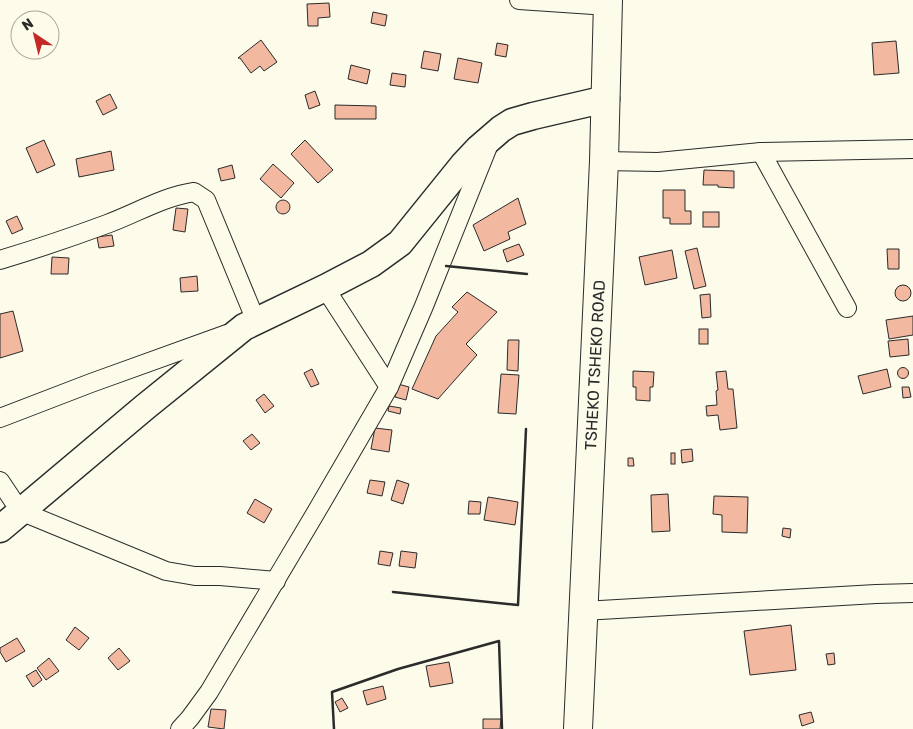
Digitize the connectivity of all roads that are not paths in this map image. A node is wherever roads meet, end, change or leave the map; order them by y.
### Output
1 (519, 0) edge
2 (608, 3) edge
3 (606, 100) junction
4 (492, 137) junction
5 (913, 149) edge
6 (761, 152) junction
7 (604, 162) junction
8 (0, 260) edge
9 (325, 288) junction
10 (847, 308) dead end
11 (250, 324) junction
12 (390, 387) junction
13 (0, 418) edge
14 (0, 481) edge
15 (20, 511) junction
16 (0, 529) edge
17 (276, 580) junction
18 (913, 593) edge
19 (584, 611) junction
20 (180, 729) edge
21 (578, 729) edge

1 - 2 street
2 - 3 highway, TSHEKO TSHEKO ROAD
3 - 4 street
3 - 7 highway, TSHEKO TSHEKO ROAD
4 - 9 street
4 - 12 street
5 - 6 street
6 - 7 street
6 - 10 street
7 - 19 highway, TSHEKO TSHEKO ROAD
8 - 11 street
9 - 11 street
9 - 12 street
11 - 13 street
11 - 15 street
12 - 17 street
14 - 15 street
15 - 16 street
15 - 17 street
17 - 20 street
18 - 19 street
19 - 21 highway, TSHEKO TSHEKO ROAD

